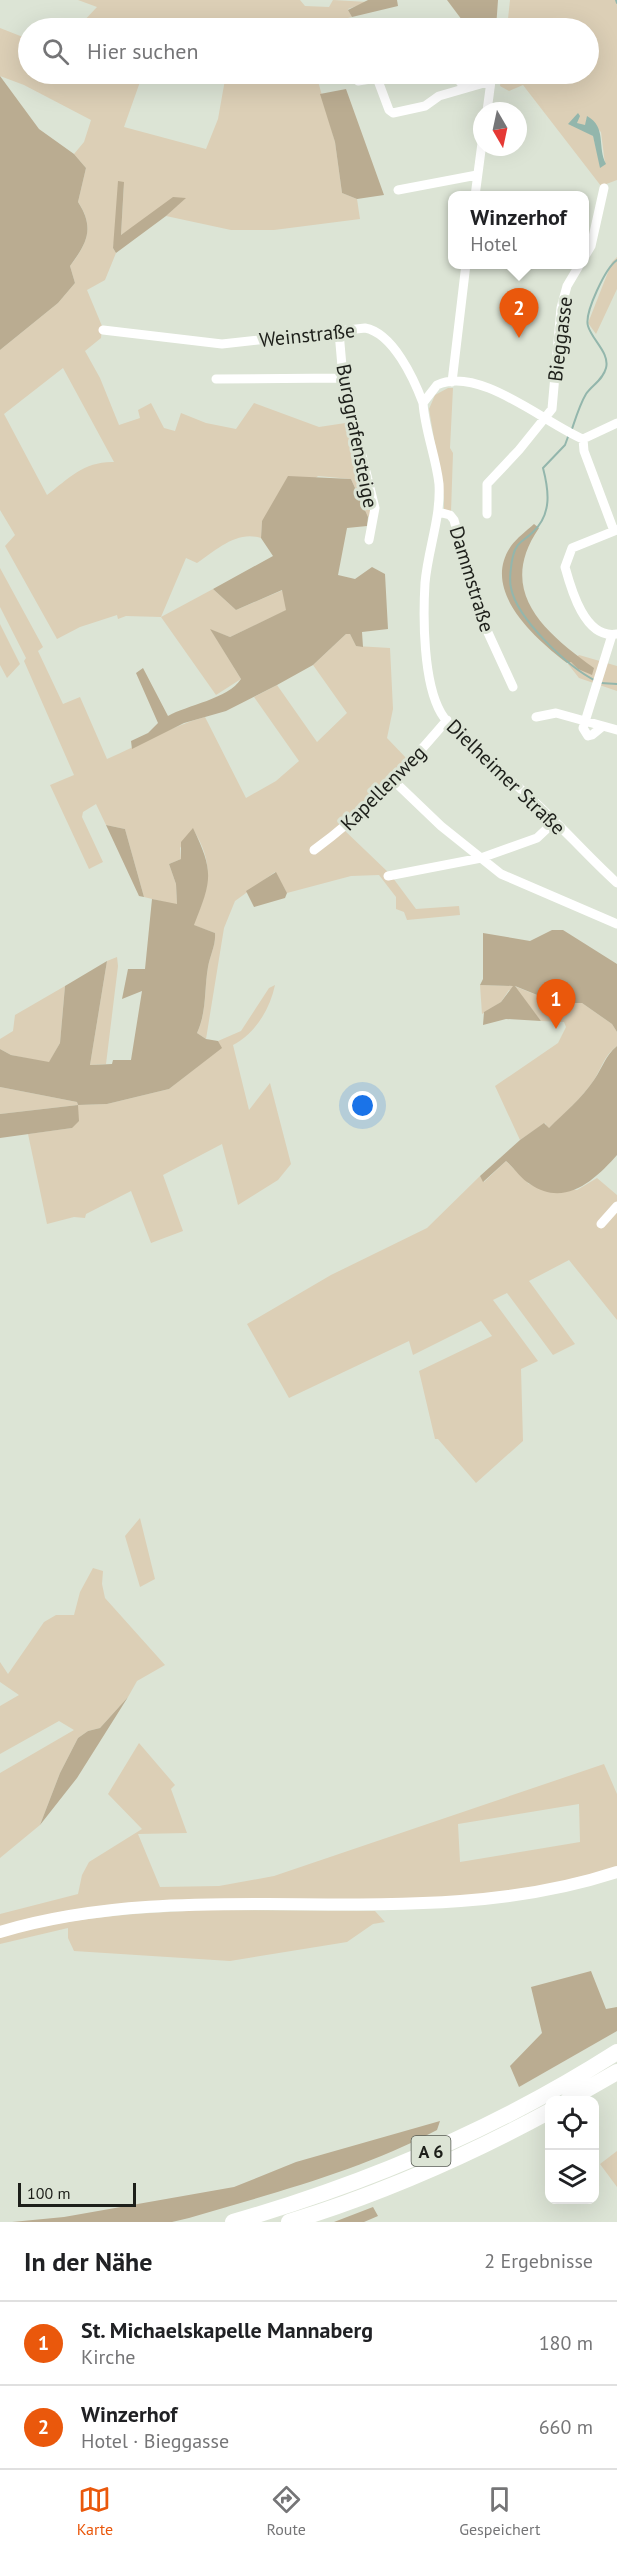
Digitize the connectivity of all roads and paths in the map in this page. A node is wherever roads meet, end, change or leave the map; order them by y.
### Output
1 (380, 84) edge
2 (462, 84) edge
3 (480, 84) edge
4 (491, 84) edge
5 (465, 88) junction
6 (488, 102) edge
7 (480, 156) edge
8 (477, 175) junction
9 (604, 188) dead end
10 (398, 190) dead end
11 (475, 191) edge
12 (589, 249) edge
13 (466, 269) edge
14 (577, 269) edge
15 (103, 330) dead end
16 (339, 332) junction
17 (342, 378) junction
18 (216, 380) dead end
19 (456, 382) junction
20 (423, 403) junction
21 (546, 416) junction
22 (617, 423) edge
23 (581, 437) junction
24 (438, 512) junction
25 (488, 514) dead end
26 (616, 531) edge
27 (369, 540) dead end
28 (614, 634) edge
29 (513, 687) dead end
30 (536, 717) dead end
31 (447, 720) junction
32 (584, 720) junction
33 (617, 730) edge
34 (394, 781) junction
35 (554, 822) junction
36 (314, 850) dead end
37 (481, 858) junction
38 (388, 876) dead end
39 (617, 883) edge
40 (617, 924) edge
41 (617, 1206) edge
42 (601, 1224) dead end
43 (617, 1872) edge
44 (0, 1932) edge
45 (617, 2052) edge
46 (617, 2072) edge
47 (575, 2096) edge
48 (545, 2113) edge
49 (233, 2222) edge
50 (289, 2222) edge

1 - 5 street
2 - 5 street
3 - 5 street
4 - 6 street
7 - 8 street
8 - 10 street
8 - 11 street
9 - 12 street
13 - 19 street
14 - 21 street, Bieggasse
15 - 16 street, Weinstraße
16 - 17 street, Burggrafensteige
16 - 20 street, Weinstraße
17 - 18 street
17 - 27 street, Burggrafensteige
19 - 20 street
19 - 21 street
20 - 24 street, Dielheimer Straße
21 - 23 street
21 - 25 street
22 - 23 street
23 - 26 street
24 - 29 street, Dammstraße
24 - 31 street, Dielheimer Straße
26 - 28 street
28 - 32 street
30 - 32 street
31 - 34 street, Kapellenweg
31 - 35 street, Dielheimer Straße
32 - 33 street
34 - 36 street, Kapellenweg
34 - 37 street
35 - 37 street
35 - 39 street, Dielheimer Straße
37 - 38 street
37 - 40 street
41 - 42 street
43 - 44 street
45 - 49 highway, A 6
46 - 47 highway
48 - 50 highway, A 6

